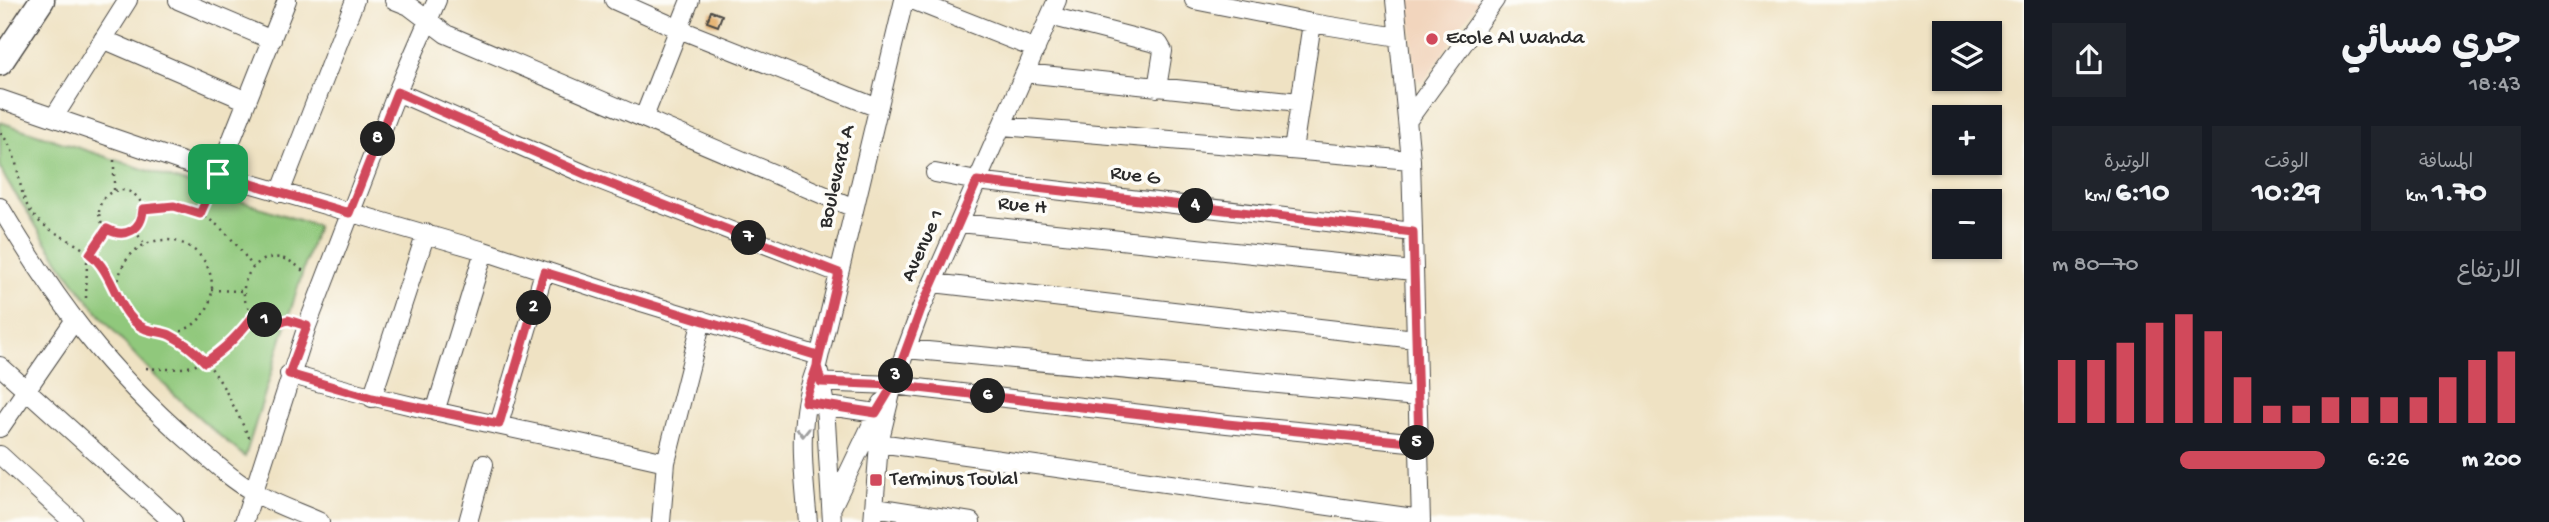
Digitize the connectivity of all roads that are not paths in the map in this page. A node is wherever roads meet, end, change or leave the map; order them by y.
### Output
1 (42, 0) edge
2 (128, 0) edge
3 (178, 0) edge
4 (287, 0) edge
5 (355, 0) edge
6 (394, 0) edge
7 (436, 0) edge
8 (614, 0) edge
9 (690, 0) edge
10 (904, 0) edge
11 (912, 0) edge
12 (1194, 0) edge
13 (1395, 0) edge
14 (1495, 0) edge
15 (1054, 8) edge
16 (428, 20) junction
17 (1312, 23) junction
18 (679, 29) junction
19 (1398, 37) junction
20 (103, 39) junction
21 (271, 40) junction
22 (1036, 49) junction
23 (0, 63) edge
24 (1025, 72) junction
25 (1157, 88) junction
26 (397, 92) junction
27 (0, 99) edge
28 (247, 101) junction
29 (1299, 102) junction
30 (878, 108) junction
31 (54, 117) junction
32 (644, 117) junction
33 (1408, 120) junction
34 (1002, 126) junction
35 (1293, 150) junction
36 (1411, 160) junction
37 (935, 173) dead end
38 (218, 174) junction
39 (977, 181) junction
40 (280, 193) junction
41 (854, 208) junction
42 (349, 213) junction
43 (2, 215) edge
44 (960, 223) junction
45 (1413, 232) junction
46 (426, 233) junction
47 (484, 251) junction
48 (1413, 271) junction
49 (544, 272) junction
50 (839, 273) junction
51 (933, 283) junction
52 (702, 320) junction
53 (74, 321) junction
54 (1415, 339) junction
55 (906, 349) junction
56 (0, 366) edge
57 (817, 371) junction
58 (289, 374) junction
59 (893, 385) junction
60 (26, 390) junction
61 (1417, 397) junction
62 (372, 398) junction
63 (805, 402) junction
64 (824, 405) junction
65 (435, 412) junction
66 (881, 412) junction
67 (499, 424) junction
68 (0, 428) edge
69 (879, 443) junction
70 (1419, 443) junction
71 (0, 455) edge
72 (666, 462) junction
73 (484, 464) dead end
74 (253, 492) junction
75 (874, 514) edge
76 (829, 518) edge
77 (1421, 521) edge
78 (73, 522) edge
79 (173, 522) edge
80 (244, 522) edge
81 (320, 522) edge
82 (468, 522) edge
83 (661, 522) edge
84 (808, 522) edge
85 (971, 522) edge

1 - 23 main road
2 - 20 street
3 - 21 street
4 - 21 street
5 - 40 street
6 - 16 street
7 - 16 street
8 - 18 street
9 - 18 street
10 - 30 street, Boulevard A
11 - 22 street
12 - 17 street
13 - 19 street
14 - 33 street
15 - 22 street, Avenue 1
15 - 25 street
16 - 26 street
16 - 32 street
17 - 19 street
17 - 29 street
18 - 30 street
18 - 32 street
19 - 33 street
20 - 28 street
20 - 31 street
21 - 28 street
22 - 24 street, Avenue 1
24 - 25 street
24 - 34 street, Avenue 1
25 - 29 street
26 - 42 street
26 - 50 street
27 - 31 street
28 - 38 street
29 - 35 street
30 - 41 street, Boulevard A
31 - 38 street
32 - 41 street
33 - 36 street
34 - 35 street
34 - 39 street, Avenue 1
35 - 36 street
36 - 45 street
37 - 39 street, Rue G
38 - 40 street
39 - 44 street, Avenue 1
39 - 45 street, Rue G
40 - 42 street
41 - 50 street, Boulevard A
42 - 46 street
42 - 58 street
43 - 53 street
44 - 48 street, Rue H
44 - 51 street, Avenue 1
45 - 48 street
46 - 47 street
46 - 62 street
47 - 49 street
47 - 65 street
48 - 54 street
49 - 52 street
49 - 67 street
50 - 57 street, Boulevard A
51 - 54 street
51 - 55 street, Avenue 1
52 - 57 street
52 - 72 street
53 - 60 street
53 - 74 street
54 - 61 street
55 - 59 street, Avenue 1
55 - 61 street
56 - 60 street
57 - 59 street
57 - 63 street, Boulevard A
57 - 64 street, Boulevard A
58 - 62 street
58 - 74 street
59 - 66 street, Avenue 1
59 - 70 street
60 - 68 street
60 - 79 street
61 - 70 street
62 - 65 street
63 - 64 street
63 -> 84 street, Boulevard A
64 - 66 street
64 - 76 street, Boulevard A
65 - 67 street
66 - 69 street
66 - 76 street
67 - 72 street
69 - 75 street
69 - 77 street
70 - 77 street
71 - 78 street
72 - 83 street
73 - 82 street
74 - 80 street
74 - 81 street
75 - 85 street

